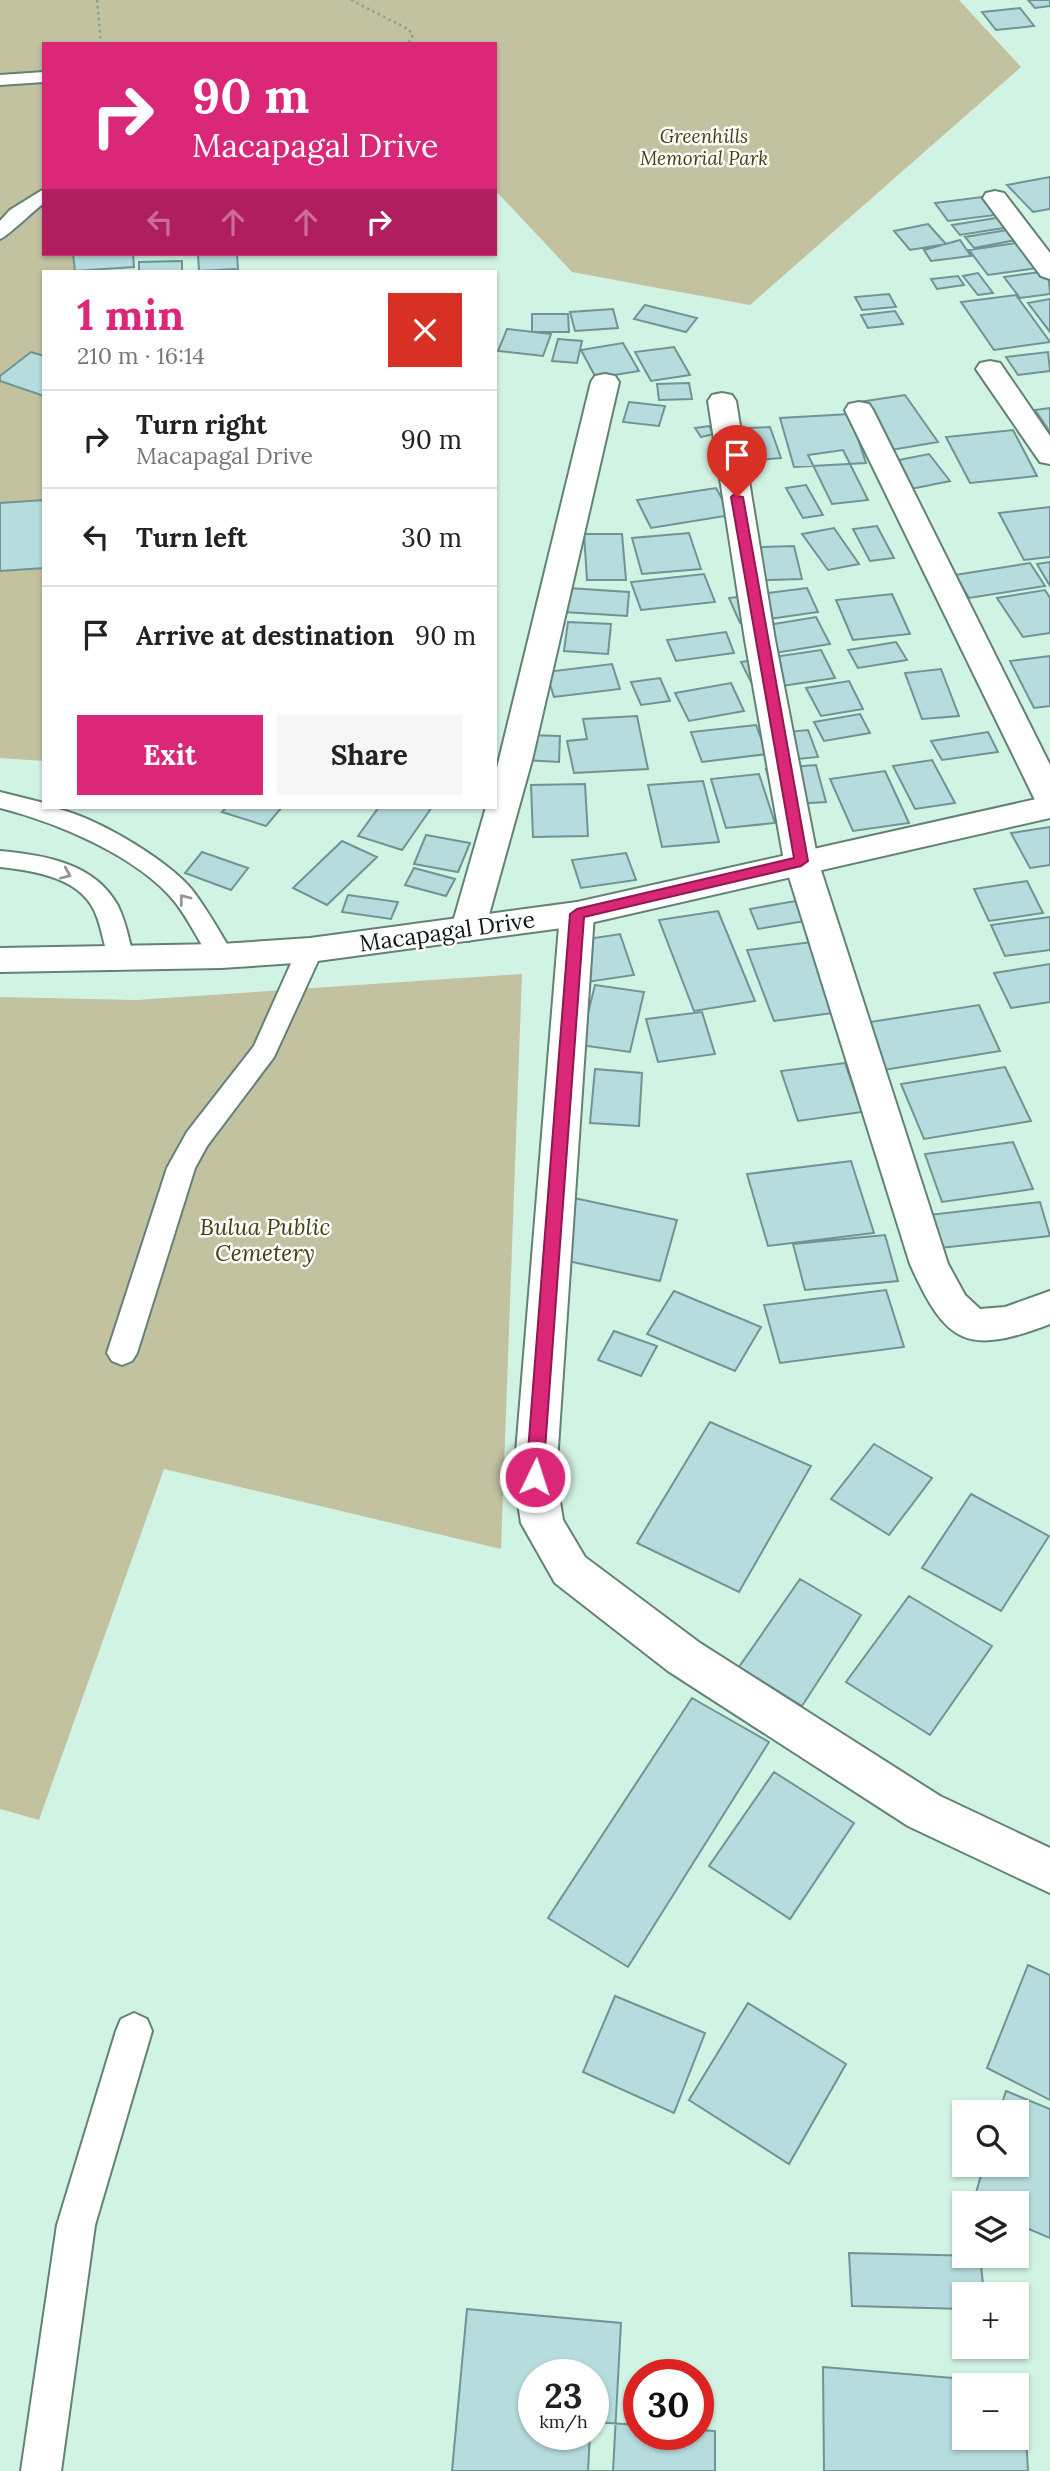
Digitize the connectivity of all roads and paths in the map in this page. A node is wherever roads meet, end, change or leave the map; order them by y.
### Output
1 (97, 0) edge
2 (351, 0) edge
3 (101, 42) edge
4 (409, 42) edge
5 (42, 78) edge
6 (0, 80) edge
7 (42, 195) edge
8 (995, 198) dead end
9 (0, 233) edge
10 (1050, 271) edge
11 (990, 369) dead end
12 (605, 382) dead end
13 (722, 401) dead end
14 (859, 410) dead end
15 (1050, 456) edge
16 (1050, 798) edge
17 (0, 800) edge
18 (1050, 807) edge
19 (0, 859) edge
20 (801, 861) junction
21 (577, 914) junction
22 (468, 929) junction
23 (310, 950) junction
24 (221, 956) junction
25 (121, 958) junction
26 (0, 960) edge
27 (1050, 1307) edge
28 (122, 1353) dead end
29 (1050, 1871) edge
30 (134, 2031) dead end
31 (41, 2471) edge

1 - 3 path
2 - 4 path
5 - 6 lane
7 - 9 lane
8 - 10 street
11 - 15 street
12 - 22 street
13 - 20 street
14 - 16 street
24 -> 17 lane
18 - 20 street, Macapagal Drive
19 -> 25 lane
20 - 21 street, Macapagal Drive
20 - 27 street
21 - 22 street, Macapagal Drive
21 - 29 street
22 - 23 street, Macapagal Drive
23 - 24 street, Macapagal Drive
23 - 28 lane
24 - 25 street, Macapagal Drive
25 - 26 street, Macapagal Drive
30 - 31 lane

